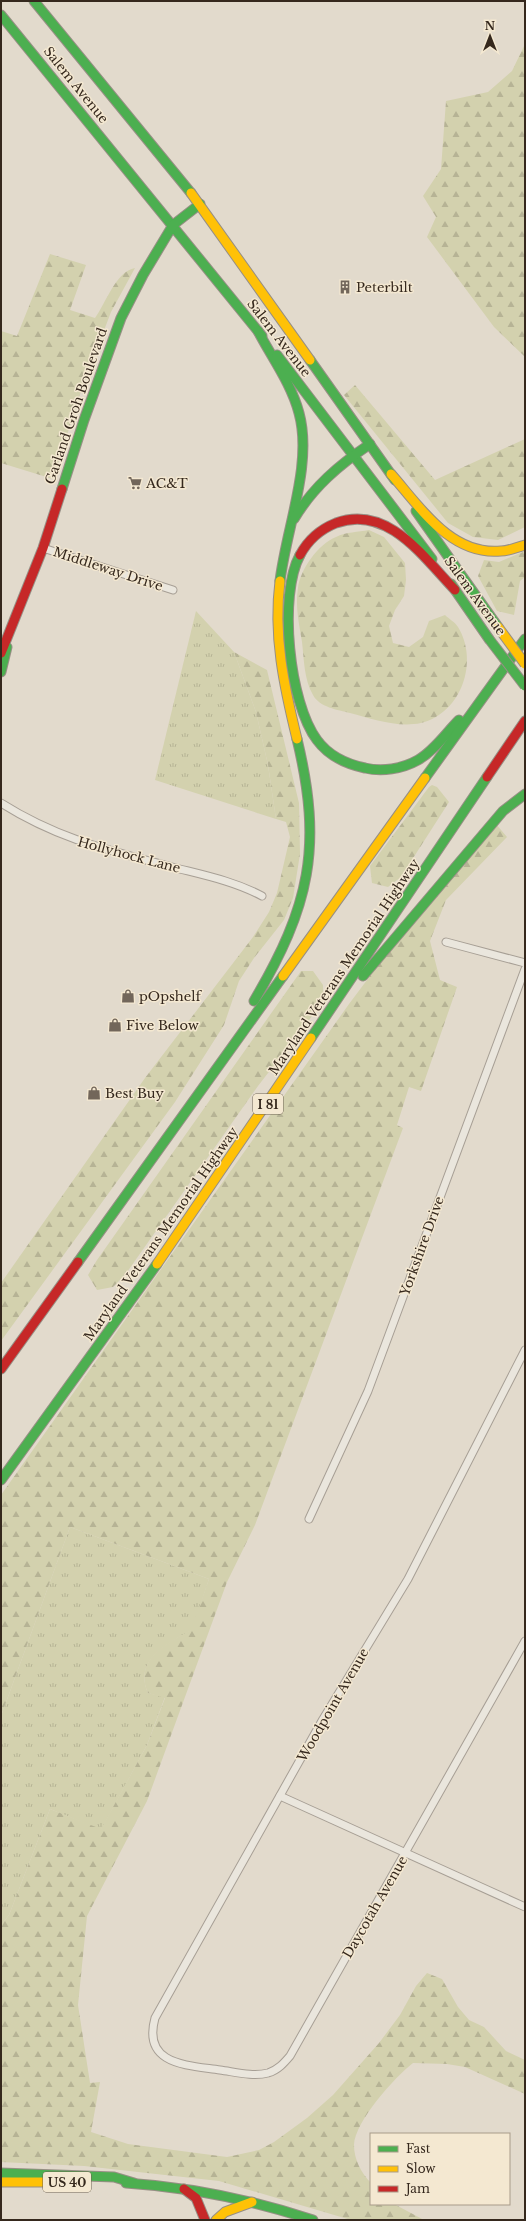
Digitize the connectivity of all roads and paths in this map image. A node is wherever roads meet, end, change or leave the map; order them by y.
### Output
1 (34, 1) edge
2 (1, 15) edge
3 (200, 204) junction
4 (173, 225) junction
5 (258, 331) junction
6 (370, 444) junction
7 (354, 455) junction
8 (391, 474) junction
9 (289, 530) junction
10 (525, 545) edge
11 (43, 548) junction
12 (173, 590) dead end
13 (455, 590) junction
14 (9, 635) junction
15 (525, 640) edge
16 (1, 653) edge
17 (525, 664) edge
18 (503, 671) junction
19 (1, 672) edge
20 (525, 686) edge
21 (525, 721) edge
22 (525, 794) edge
23 (1, 804) edge
24 (262, 896) dead end
25 (446, 942) dead end
26 (525, 963) edge
27 (525, 969) edge
28 (313, 1036) junction
29 (192, 1103) junction
30 (525, 1350) edge
31 (1, 1369) edge
32 (1, 1480) edge
33 (309, 1519) dead end
34 (525, 1641) edge
35 (280, 1796) junction
36 (406, 1852) junction
37 (525, 1907) edge
38 (164, 2057) joint
39 (1, 2173) edge
40 (1, 2182) edge
41 (134, 2183) junction
42 (184, 2189) junction
43 (252, 2202) junction
44 (205, 2220) edge
45 (216, 2220) edge
46 (313, 2220) edge

1 - 3 main road, Salem Avenue
2 - 4 main road, Salem Avenue
3 - 4 main road, Garland Groh Boulevard
3 - 6 main road, Salem Avenue
4 - 5 main road, Salem Avenue
4 - 11 main road, Garland Groh Boulevard
5 - 7 main road, Salem Avenue
5 - 9 main road
6 - 7 main road
6 - 8 main road, Salem Avenue
7 - 9 main road
7 - 13 main road, Salem Avenue
8 - 10 main road
8 - 17 main road, Salem Avenue, bridge
9 - 29 main road
11 - 12 street, Middleway Drive
11 - 14 main road, Garland Groh Boulevard
13 - 18 main road
13 - 20 main road, Salem Avenue, bridge
14 - 16 main road, Garland Groh Boulevard
14 - 19 main road, Garland Groh Boulevard
15 - 18 main road
18 - 29 main road
21 - 28 main road, Maryland Veterans Memorial Highway / I 81
22 - 28 main road
23 - 24 street, Hollyhock Lane
25 - 26 street
27 - 33 street, Yorkshire Drive
28 - 32 main road, Maryland Veterans Memorial Highway / I 81
29 - 31 main road
30 - 35 street, Woodpoint Avenue
34 - 36 street, Daycotah Avenue
35 - 36 street
35 - 38 street, Woodpoint Avenue
36 - 37 street
36 - 38 street, Daycotah Avenue
39 - 41 main road
40 - 41 main road, US 40
41 - 42 main road, US 40
42 - 43 main road, US 40
42 - 44 main road
43 - 45 main road
43 - 46 main road, US 40

